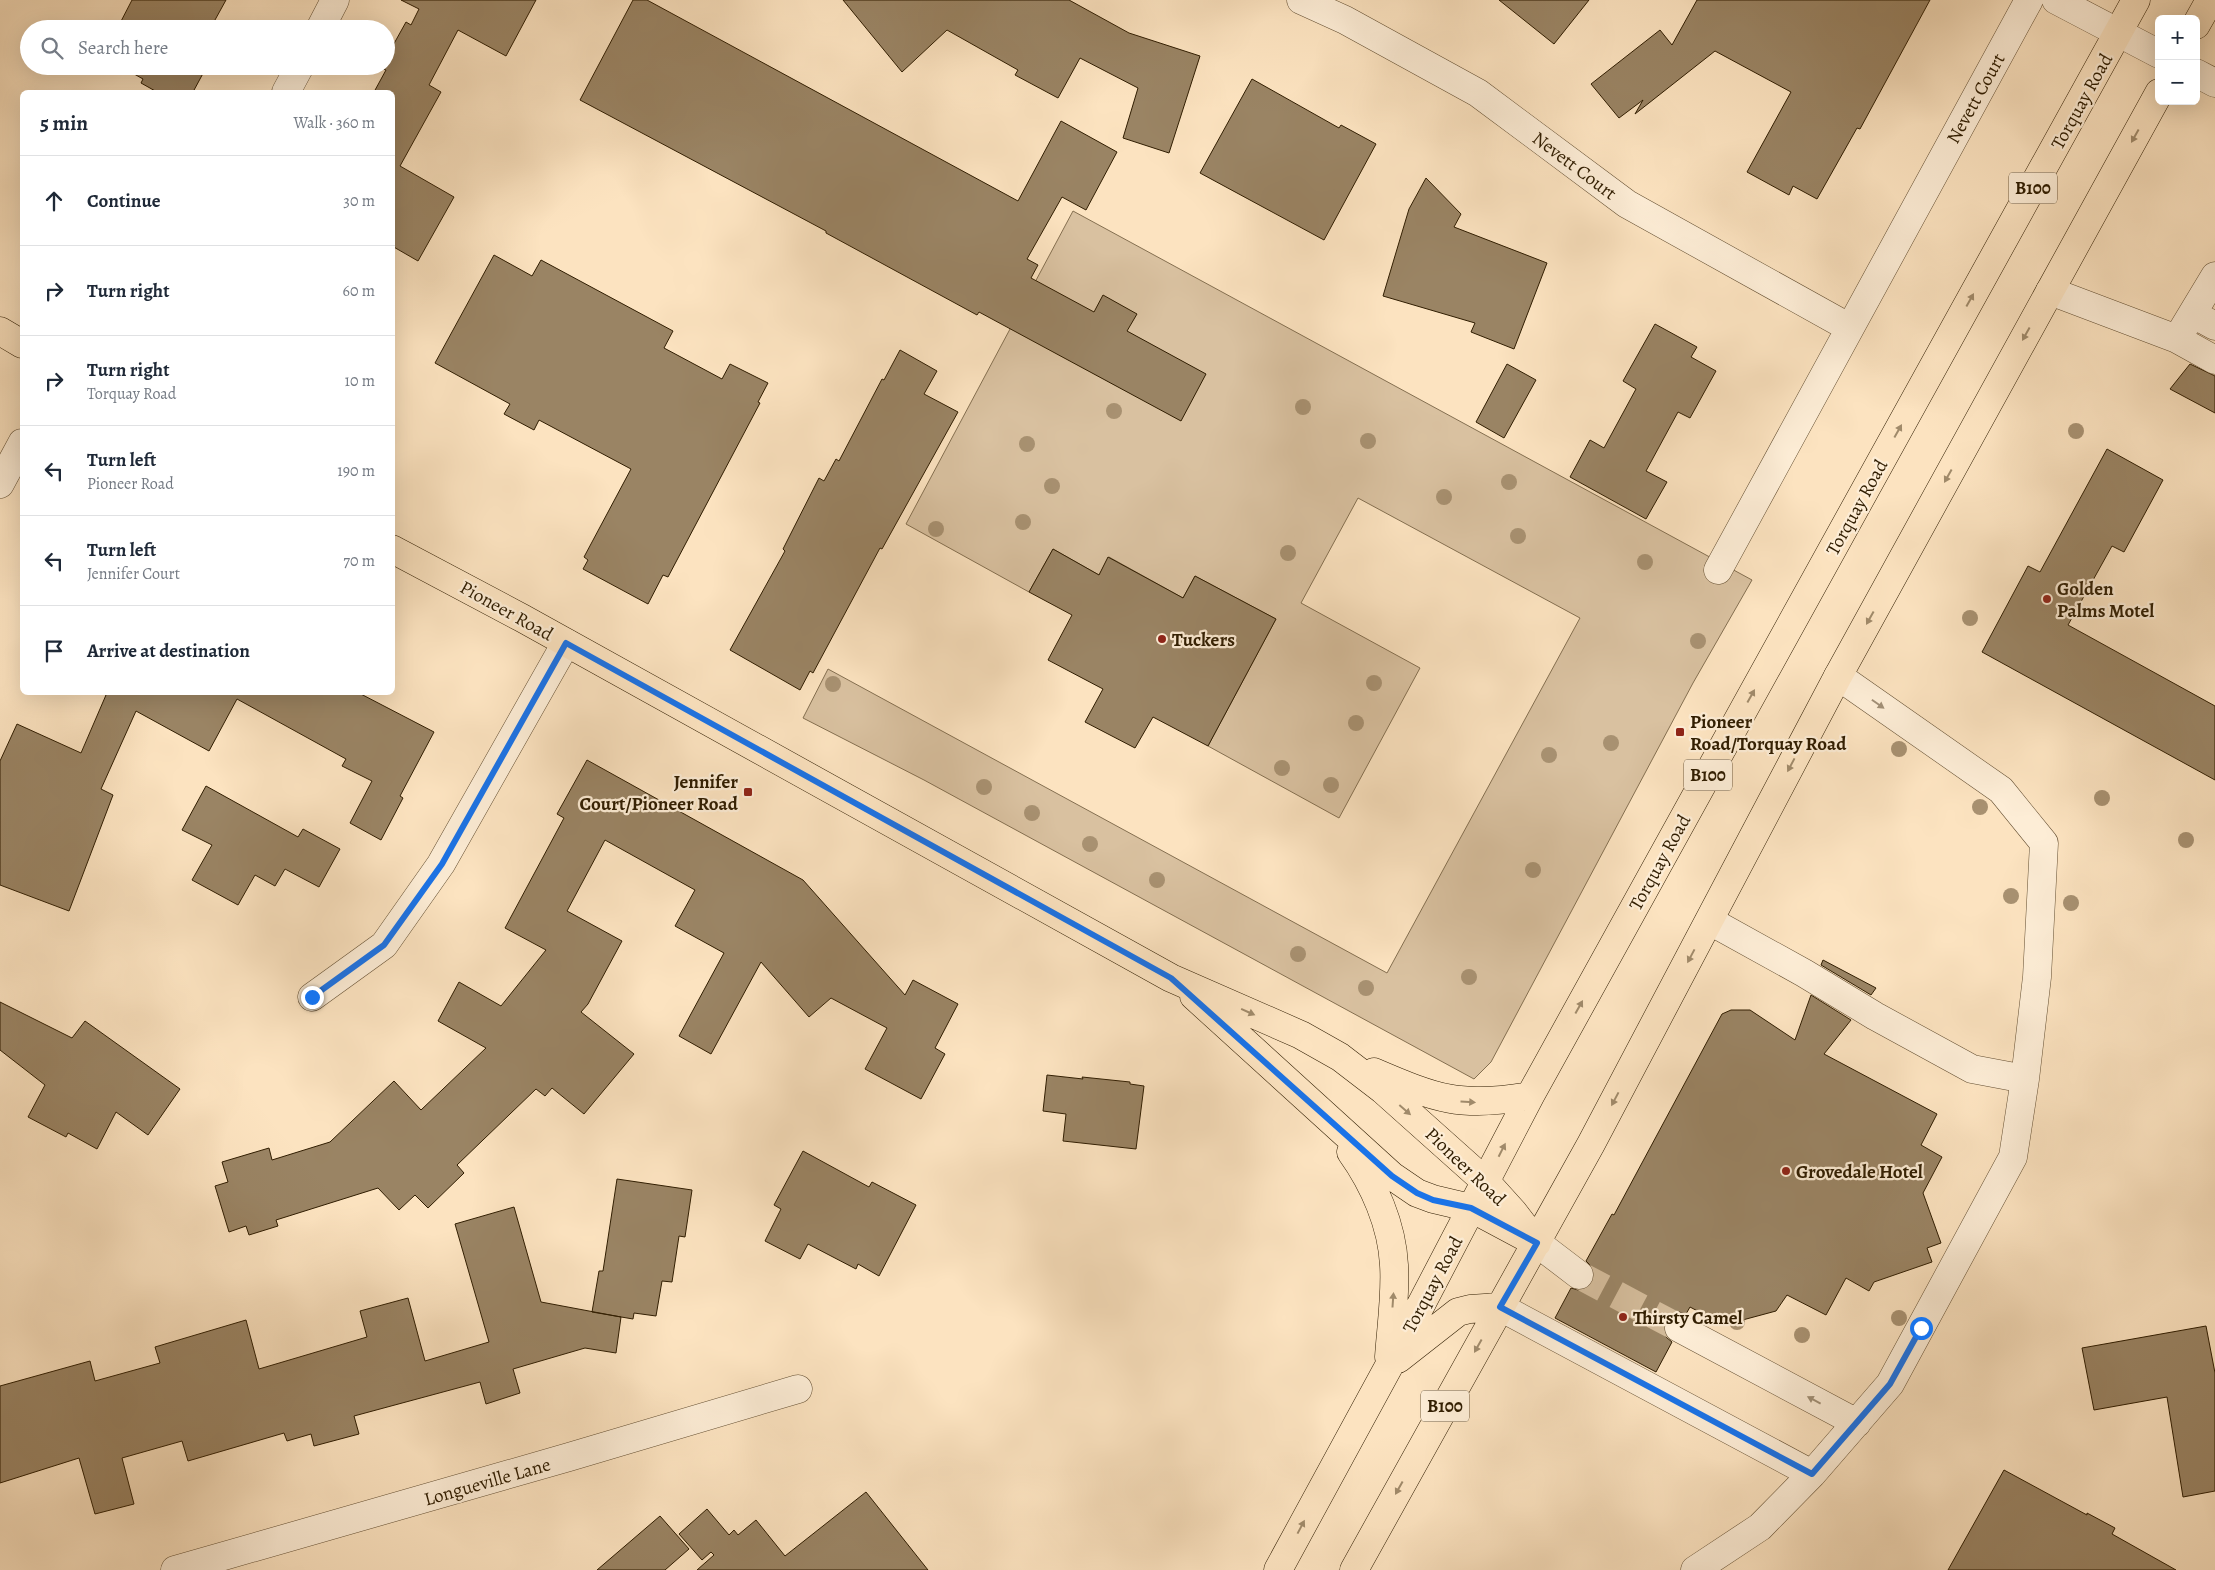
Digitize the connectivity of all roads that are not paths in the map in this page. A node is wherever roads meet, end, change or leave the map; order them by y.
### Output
1 (335, 0) edge
2 (1301, 0) edge
3 (2029, 0) edge
4 (2056, 0) edge
5 (2136, 0) edge
6 (2210, 0) edge
7 (2200, 18) edge
8 (325, 20) edge
9 (2118, 34) junction
10 (2155, 52) edge
11 (295, 75) edge
12 (2200, 75) edge
13 (2215, 83) edge
14 (287, 90) edge
15 (2155, 100) edge
16 (2050, 291) junction
17 (2209, 301) edge
18 (1850, 328) junction
19 (0, 332) edge
20 (2177, 339) junction
21 (20, 343) edge
22 (2215, 360) edge
23 (20, 447) edge
24 (0, 484) edge
25 (395, 551) edge
26 (1718, 570) dead end
27 (566, 643) junction
28 (1838, 676) junction
29 (1710, 921) junction
30 (1171, 978) junction
31 (312, 997) dead end
32 (1340, 1057) junction
33 (2025, 1079) junction
34 (1530, 1096) junction
35 (1318, 1109) junction
36 (1486, 1182) junction
37 (1471, 1208) junction
38 (1537, 1243) junction
39 (1579, 1275) tunnel mouth
40 (1500, 1307) junction
41 (1679, 1328) tunnel mouth
42 (1389, 1366) junction
43 (798, 1389) dead end
44 (1857, 1423) junction
45 (1812, 1474) junction
46 (175, 1570) edge
47 (1278, 1570) edge
48 (1354, 1570) edge
49 (1695, 1570) edge

1 - 8 street
2 - 18 street, Nevett Court
3 - 18 street, Nevett Court
4 - 9 street
5 - 9 main road, Torquay Road / B100
6 - 7 main road
9 - 10 street
34 -> 9 main road, Torquay Road / B100
11 - 14 street
12 - 13 street
15 -> 16 main road, B100
16 - 20 street
16 -> 28 main road, B100
17 - 20 street
18 - 26 street, Nevett Court
19 - 21 main road
20 - 22 street
23 - 24 street
25 - 27 main road, Pioneer Road
27 - 30 main road, Pioneer Road
27 - 31 street
28 -> 29 main road, B100
28 -> 33 street
29 - 33 street
29 -> 38 main road, B100
30 -> 32 main road, Pioneer Road
30 - 35 main road, Pioneer Road
32 -> 34 main road
32 -> 36 main road, Pioneer Road
33 - 44 street
36 -> 34 main road, Torquay Road / B100
35 - 37 main road, Pioneer Road
42 -> 35 main road
36 - 37 main road, Torquay Road / B100
36 - 38 main road, Pioneer Road
37 - 38 main road, Pioneer Road
37 - 42 main road, Torquay Road / B100
38 - 39 street
38 - 40 main road, B100
40 - 42 main road
40 - 45 street
40 -> 48 main road, B100
44 -> 41 street
47 -> 42 main road, Torquay Road / B100
43 - 46 street, Longueville Lane
44 - 45 street
45 - 49 street

